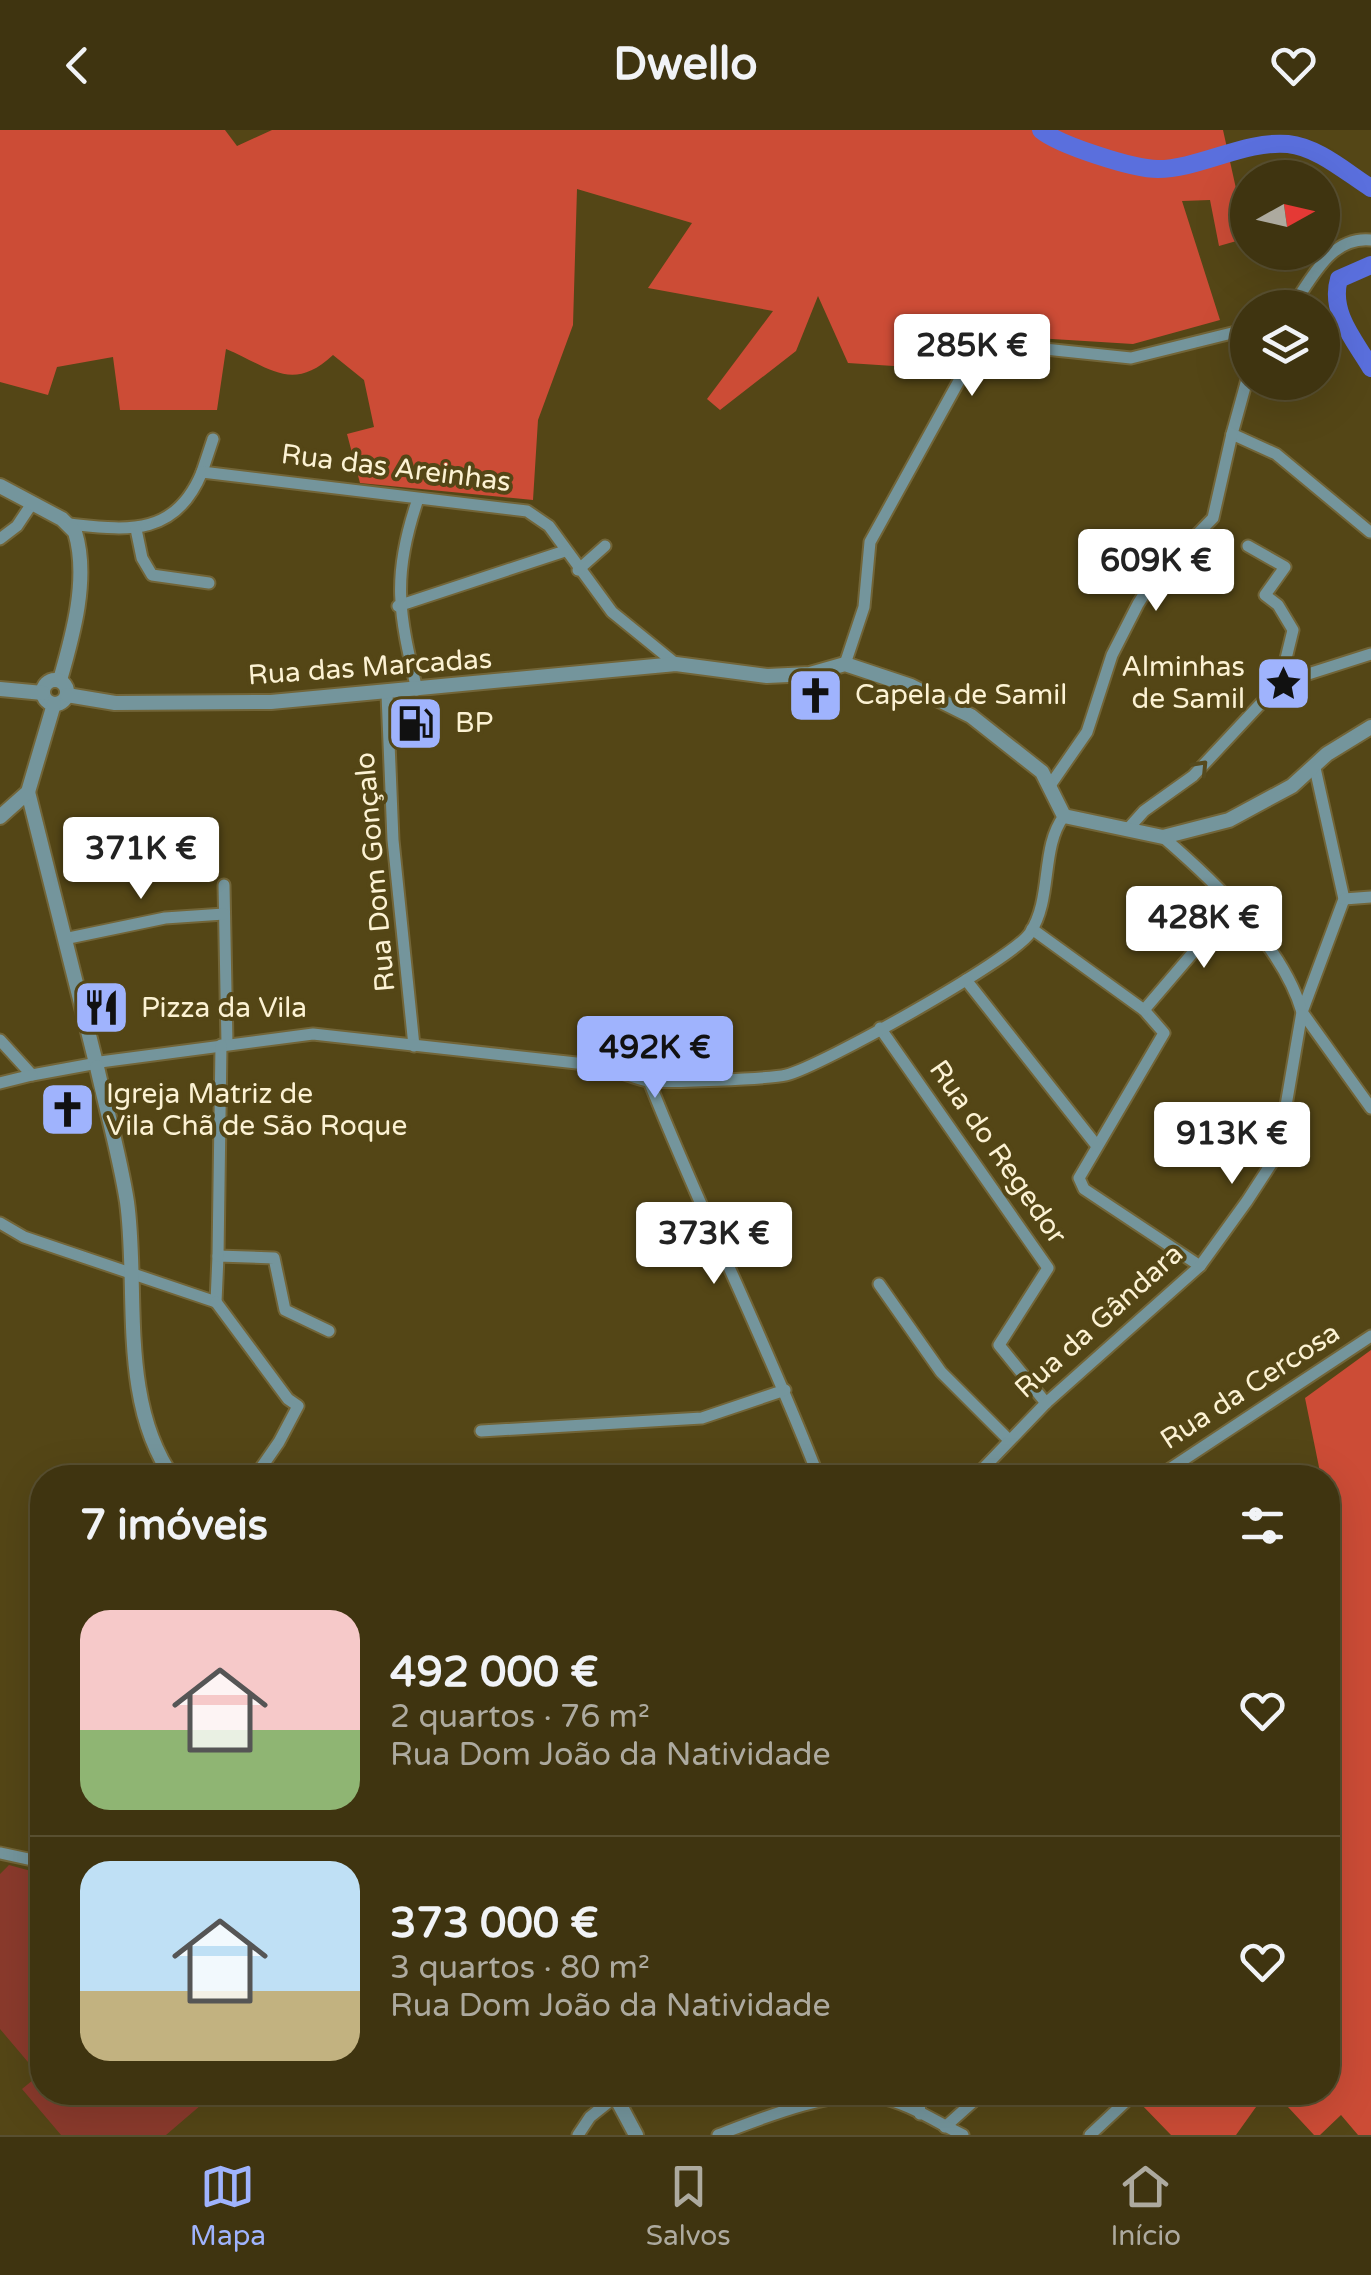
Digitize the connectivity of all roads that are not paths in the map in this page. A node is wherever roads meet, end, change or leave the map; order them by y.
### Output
1 (1369, 239) edge
2 (1304, 290) edge
3 (1230, 333) edge
4 (1241, 400) edge
5 (1232, 434) junction
6 (213, 439) dead end
7 (202, 472) junction
8 (0, 486) edge
9 (418, 499) junction
10 (31, 506) junction
11 (69, 524) junction
12 (136, 530) junction
13 (1371, 532) edge
14 (0, 540) edge
15 (604, 546) dead end
16 (1248, 546) dead end
17 (564, 552) junction
18 (578, 570) junction
19 (209, 582) dead end
20 (398, 606) junction
21 (1371, 654) edge
22 (676, 664) junction
23 (846, 664) junction
24 (1280, 683) junction
25 (0, 689) edge
26 (417, 690) junction
27 (42, 693) junction
28 (61, 693) junction
29 (387, 694) junction
30 (1371, 727) edge
31 (1315, 768) junction
32 (1050, 784) junction
33 (28, 792) junction
34 (6, 812) edge
35 (1064, 816) junction
36 (32, 819) junction
37 (1128, 830) junction
38 (1164, 837) junction
39 (224, 886) dead end
40 (1371, 897) edge
41 (1344, 899) junction
42 (1232, 906) junction
43 (224, 914) junction
44 (1032, 929) junction
45 (64, 939) junction
46 (966, 980) junction
47 (1144, 1010) junction
48 (1302, 1012) junction
49 (880, 1028) junction
50 (0, 1040) edge
51 (224, 1044) junction
52 (414, 1046) junction
53 (96, 1063) junction
54 (32, 1075) junction
55 (649, 1081) junction
56 (0, 1083) edge
57 (1371, 1108) edge
58 (1097, 1146) junction
59 (0, 1224) edge
60 (218, 1256) junction
61 (1200, 1266) junction
62 (132, 1270) junction
63 (879, 1284) dead end
64 (216, 1302) junction
65 (330, 1331) dead end
66 (1371, 1336) edge
67 (785, 1390) junction
68 (1046, 1403) junction
69 (481, 1431) dead end
70 (1009, 1440) junction
71 (166, 1465) edge
72 (263, 1465) edge
73 (814, 1465) edge
74 (986, 1465) edge
75 (1176, 1465) edge
76 (0, 1853) edge
77 (30, 1859) edge
78 (603, 2105) edge
79 (620, 2105) edge
80 (815, 2105) edge
81 (898, 2105) edge
82 (919, 2105) edge
83 (970, 2105) edge
84 (1122, 2105) edge
85 (920, 2114) junction
86 (946, 2127) junction
87 (578, 2135) edge
88 (636, 2135) edge
89 (718, 2135) edge
90 (963, 2135) edge
91 (1090, 2135) edge

1 - 2 street
3 - 23 street
4 - 5 street
5 - 13 street
5 - 32 street
6 - 7 street
7 - 9 street, Rua das Areinhas
7 - 12 street
8 - 10 street
9 - 17 street, Rua das Areinhas
9 - 20 street
10 - 11 street
10 - 14 street
11 - 12 street
11 - 28 street
12 - 19 street
15 - 18 street
16 - 24 street
17 - 18 street, Rua das Areinhas
17 - 20 street
18 - 22 street, Rua das Areinhas
20 - 26 street
21 - 24 street
22 - 23 street, Rua das Marcadas
22 - 26 street, Rua das Marcadas
23 - 32 street
37 -> 24 street
25 - 27 street
26 - 29 street, Rua das Marcadas
27 - 28 street
27 - 28 street
28 - 29 street, Rua das Marcadas
28 - 33 street
29 - 52 street, Rua Dom Gonçalo
30 - 31 street
31 - 38 street
31 - 41 street
32 - 35 street
33 - 34 street
33 - 36 street
34 - 36 street
35 - 37 street
35 - 44 street
36 - 45 street
37 - 38 street
38 - 42 street
39 - 43 street
40 - 41 street
41 - 48 street, Rua da Gândara
42 - 47 street
42 - 48 street
43 - 45 street
43 - 51 street
44 - 46 street
44 - 47 street
45 - 53 street
46 - 49 street
46 - 58 street
47 - 58 street
48 - 57 street
48 - 61 street, Rua da Gândara
49 - 55 street
49 - 68 street, Rua do Regedor
50 - 54 street
51 - 52 street
51 - 53 street
51 - 60 street
52 - 55 street
53 - 54 street
53 - 62 street
54 - 56 street
55 - 67 street
58 - 61 street
59 - 62 street
60 - 64 street
60 - 65 street
61 - 68 street, Rua da Gândara
62 - 64 street
62 - 71 street
63 - 70 street
64 - 72 street
66 - 75 street, Rua da Cercosa
67 - 69 street
67 - 73 street
68 - 70 street, Rua da Gândara
70 - 74 street, Rua da Gândara
76 - 77 street
78 - 87 street
79 - 88 street
80 - 89 street
81 - 85 street
82 - 85 street
83 - 86 street
84 - 91 street
85 - 86 street
86 - 90 street

